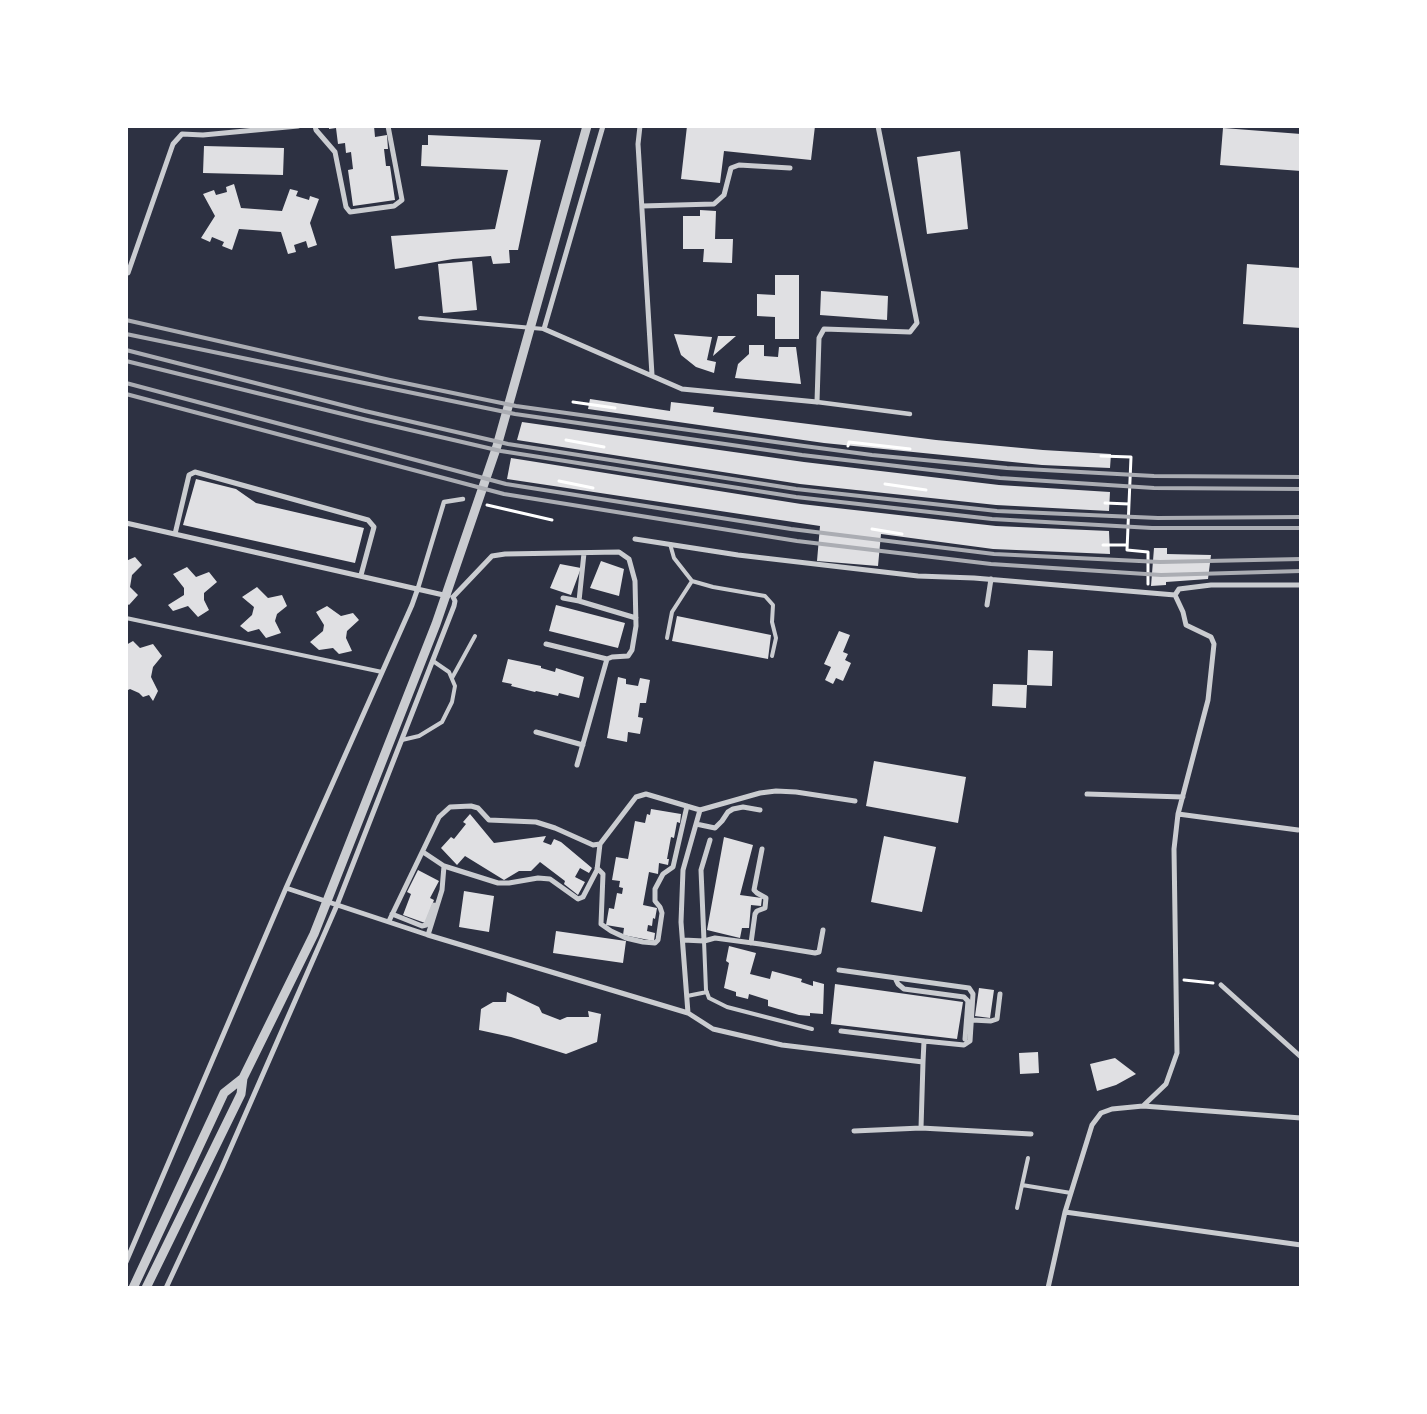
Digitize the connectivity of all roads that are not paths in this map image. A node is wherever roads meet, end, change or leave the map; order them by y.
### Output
1 (298, 126) edge
2 (316, 126) edge
3 (388, 126) edge
4 (587, 126) edge
5 (603, 126) edge
6 (640, 126) edge
7 (878, 126) edge
8 (790, 168) dead end
9 (642, 206) junction
10 (126, 273) edge
11 (420, 318) dead end
12 (544, 329) junction
13 (652, 375) junction
14 (816, 402) junction
15 (910, 414) dead end
16 (463, 499) dead end
17 (126, 523) edge
18 (175, 534) junction
19 (635, 538) dead end
20 (670, 544) junction
21 (584, 553) junction
22 (361, 575) junction
23 (991, 579) junction
24 (692, 581) junction
25 (1301, 584) edge
26 (418, 588) junction
27 (1176, 595) junction
28 (453, 597) junction
29 (563, 598) dead end
30 (579, 601) junction
31 (987, 605) dead end
32 (126, 618) edge
33 (636, 618) junction
34 (476, 636) dead end
35 (668, 638) dead end
36 (546, 644) dead end
37 (772, 656) dead end
38 (607, 659) junction
39 (433, 661) junction
40 (382, 672) junction
41 (452, 678) junction
42 (536, 732) dead end
43 (402, 740) junction
44 (583, 745) junction
45 (577, 765) dead end
46 (1087, 794) dead end
47 (1183, 798) junction
48 (855, 800) dead end
49 (687, 806) junction
50 (700, 810) junction
51 (760, 810) dead end
52 (1178, 814) junction
53 (696, 824) junction
54 (1298, 830) dead end
55 (710, 840) dead end
56 (600, 844) junction
57 (762, 849) dead end
58 (423, 852) junction
59 (444, 866) junction
60 (597, 868) junction
61 (286, 888) junction
62 (337, 905) junction
63 (392, 914) junction
64 (431, 918) junction
65 (389, 921) junction
66 (410, 921) junction
67 (407, 928) junction
68 (823, 930) dead end
69 (428, 935) junction
70 (683, 940) junction
71 (704, 940) junction
72 (751, 943) junction
73 (839, 970) dead end
74 (895, 978) junction
75 (1220, 985) road end
76 (707, 992) junction
77 (1000, 994) dead end
78 (687, 996) junction
79 (688, 1013) junction
80 (972, 1020) junction
81 (812, 1029) dead end
82 (841, 1030) dead end
83 (965, 1039) dead end
84 (924, 1041) junction
85 (1301, 1057) edge
86 (923, 1062) junction
87 (243, 1078) junction
88 (1143, 1106) junction
89 (1301, 1118) edge
90 (921, 1128) junction
91 (854, 1131) dead end
92 (1031, 1134) dead end
93 (1028, 1158) dead end
94 (1022, 1185) junction
95 (1071, 1193) junction
96 (1017, 1208) dead end
97 (1065, 1212) junction
98 (1301, 1246) edge
99 (126, 1262) edge
100 (133, 1288) edge
101 (146, 1288) edge
102 (166, 1288) edge
103 (1048, 1288) edge

1 - 10 street
2 - 3 street
4 - 87 street
5 - 12 street
6 - 9 street
7 - 14 street
8 - 9 street
9 - 13 street
11 - 12 lane
12 - 13 street
13 - 14 street
14 - 15 street
16 - 26 street
17 - 18 street
18 - 22 street
18 - 22 street
19 - 20 street
20 - 23 street
20 - 24 lane
21 - 28 street
21 - 30 street
21 - 33 street
22 - 26 street
23 - 27 street
23 - 31 street
24 - 35 lane
24 - 37 lane
25 - 27 street
26 - 28 street
26 - 40 street
27 - 47 street
28 - 39 street
29 - 30 street
30 - 33 street
32 - 40 lane
33 - 38 street
34 - 41 lane
36 - 38 street
38 - 44 street
39 - 41 lane
39 - 43 street
40 - 61 street
41 - 43 lane
42 - 44 street
43 - 62 street
44 - 45 street
46 - 47 street
47 - 52 street
48 - 50 street
49 - 50 street
49 - 56 street
49 - 60 street
50 - 53 street
51 - 53 street
52 - 54 street
52 - 88 street
53 - 70 street
55 - 71 street
56 - 58 street
56 - 60 street
57 - 72 street
58 - 59 street
58 - 63 street
59 - 60 street
59 - 64 street
61 - 62 street
61 - 99 street
62 - 65 street
62 - 102 street
63 - 65 street
63 - 66 street
64 - 66 street
64 - 69 street
65 - 67 street
66 - 67 street
67 - 69 street
68 - 72 street
69 - 79 street
70 - 71 street
70 - 78 street
71 - 72 street
71 - 76 lane
73 - 74 street
74 - 80 street
74 - 83 street
75 - 85 street
76 - 78 lane
76 - 81 lane
77 - 80 street
78 - 79 street
79 - 86 street
80 - 84 street
82 - 84 street
84 - 86 street
86 - 90 street
87 - 100 street
87 - 101 street
88 - 89 street
88 - 95 street
90 - 91 street
90 - 92 street
93 - 94 lane
94 - 95 lane
94 - 96 lane
95 - 97 street
97 - 98 street
97 - 103 street

